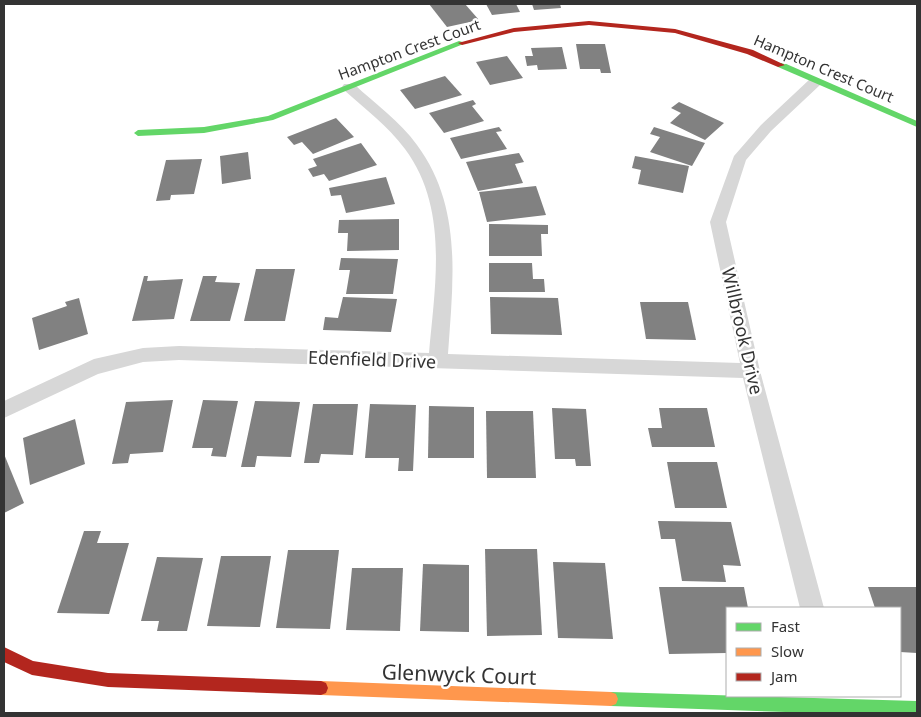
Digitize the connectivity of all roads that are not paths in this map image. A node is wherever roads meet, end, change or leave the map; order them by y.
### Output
1 (815, 82) junction
2 (349, 88) junction
3 (917, 124) edge
4 (138, 133) dead end
5 (438, 361) junction
6 (751, 371) junction
7 (4, 410) edge
8 (812, 607) edge
9 (4, 654) edge
10 (837, 706) edge
11 (917, 709) edge

1 - 2 street, Hampton Crest Court
1 - 3 street, Hampton Crest Court
1 - 6 street, Willbrook Drive
2 - 4 street, Hampton Crest Court
2 - 5 street
5 - 6 street, Edenfield Drive
5 - 7 street, Edenfield Drive
6 - 8 street, Willbrook Drive
9 - 10 street, Glenwyck Court
10 - 11 street, Glenwyck Court

